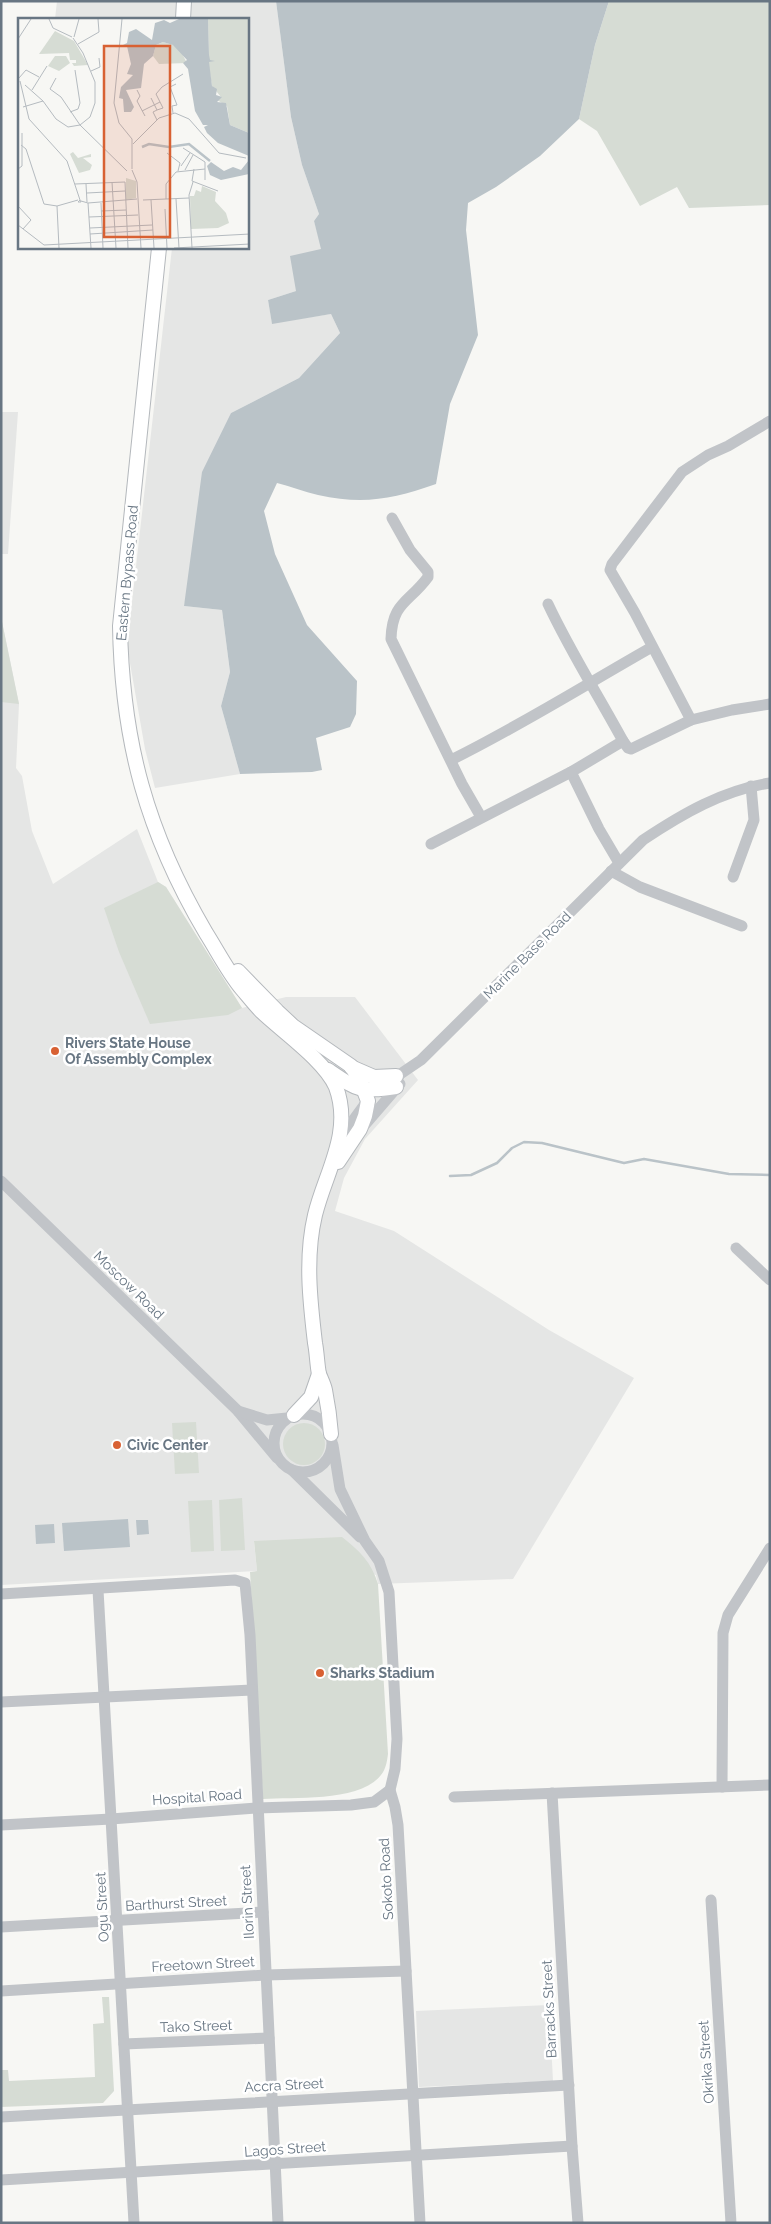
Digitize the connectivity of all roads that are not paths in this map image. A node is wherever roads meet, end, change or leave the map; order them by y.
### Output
1 (184, 1) edge
2 (183, 18) edge
3 (159, 249) edge
4 (770, 421) edge
5 (392, 518) dead end
6 (548, 604) dead end
7 (652, 647) junction
8 (591, 682) junction
9 (770, 704) edge
10 (691, 720) junction
11 (623, 741) junction
12 (451, 760) junction
13 (571, 772) junction
14 (770, 783) edge
15 (751, 786) junction
16 (481, 817) junction
17 (431, 844) dead end
18 (615, 867) junction
19 (733, 877) dead end
20 (742, 926) dead end
21 (212, 943) junction
22 (351, 1066) junction
23 (323, 1067) junction
24 (396, 1082) junction
25 (366, 1096) junction
26 (360, 1129) junction
27 (339, 1146) junction
28 (328, 1177) junction
29 (1, 1180) edge
30 (736, 1248) dead end
31 (770, 1280) edge
32 (319, 1374) junction
33 (237, 1410) junction
34 (291, 1416) junction
35 (332, 1439) junction
36 (277, 1458) junction
37 (292, 1470) junction
38 (365, 1541) junction
39 (770, 1548) edge
40 (98, 1590) junction
41 (1, 1594) edge
42 (252, 1690) junction
43 (105, 1696) junction
44 (1, 1702) edge
45 (770, 1785) edge
46 (722, 1787) junction
47 (390, 1790) junction
48 (552, 1793) junction
49 (454, 1797) dead end
50 (257, 1808) junction
51 (112, 1819) junction
52 (1, 1825) edge
53 (711, 1900) dead end
54 (263, 1912) junction
55 (118, 1921) junction
56 (1, 1927) edge
57 (406, 1971) junction
58 (266, 1976) junction
59 (121, 1984) junction
60 (1, 1991) edge
61 (269, 2038) junction
62 (124, 2044) junction
63 (569, 2085) junction
64 (412, 2092) junction
65 (271, 2102) junction
66 (127, 2109) junction
67 (1, 2117) edge
68 (572, 2146) junction
69 (414, 2155) junction
70 (275, 2165) junction
71 (131, 2173) junction
72 (1, 2180) edge
73 (134, 2223) edge
74 (278, 2223) edge
75 (420, 2223) edge
76 (578, 2223) edge
77 (731, 2223) edge

1 - 2 main road
3 - 21 main road, Eastern Bypass Road
4 - 7 street
5 - 12 street
6 - 8 street
7 - 8 street
7 - 10 street
8 - 11 street
8 - 12 street
9 - 10 street
10 - 11 street
11 - 13 street
12 - 16 street
13 - 16 street
13 - 18 street
14 - 15 street, Marine Base Road
15 - 18 street, Marine Base Road
15 - 19 street
16 - 17 street
18 - 20 street
18 - 24 street, Marine Base Road
21 - 22 main road, Eastern Bypass Road
21 - 23 main road, Eastern Bypass Road
22 - 24 main road
22 - 25 main road, Eastern Bypass Road
23 - 25 main road
23 - 27 main road, Eastern Bypass Road
24 - 25 main road
24 - 26 street, Marine Base Road
25 - 26 main road
25 - 27 street
26 - 28 main road
27 - 28 main road
28 - 32 main road
29 - 33 street, Moscow Road
30 - 31 street
32 - 34 main road
32 - 35 main road
33 - 34 street, Moscow Road
33 - 36 street, Moscow Road
34 - 35 street
34 - 36 street
35 - 37 street
35 - 38 street, Sokoto Road
36 - 37 street
37 - 38 street, Sokoto Road
38 - 47 street, Sokoto Road
39 - 46 street
40 - 41 street
40 - 42 street, Ilorin Street
40 - 43 street, Ogu Street
42 - 43 street
42 - 50 street, Ilorin Street
43 - 44 street
43 - 51 street, Ogu Street
45 - 46 street
46 - 48 street
47 - 50 street, Hospital Road
47 - 57 street, Sokoto Road
48 - 49 street
48 - 63 street, Barracks Street
50 - 51 street, Hospital Road
50 - 54 street, Ilorin Street
51 - 52 street, Hospital Road
51 - 55 street, Ogu Street
53 - 77 street, Okrika Street
54 - 55 street, Barthurst Street
54 - 58 street, Ilorin Street
55 - 56 street, Barthurst Street
55 - 59 street, Ogu Street
57 - 58 street, Freetown Street
57 - 64 street, Sokoto Road
58 - 59 street, Freetown Street
58 - 61 street, Ilorin Street
59 - 60 street, Freetown Street
59 - 62 street, Ogu Street
61 - 62 street, Tako Street
61 - 65 street, Ilorin Street
62 - 66 street, Ogu Street
63 - 64 street, Accra Street
63 - 68 street, Barracks Street
64 - 65 street, Accra Street
64 - 69 street, Sokoto Road
65 - 66 street, Accra Street
65 - 70 street, Ilorin Street
66 - 67 street, Accra Street
66 - 71 street, Ogu Street
68 - 69 street, Lagos Street
68 - 76 street, Barracks Street
69 - 70 street, Lagos Street
69 - 75 street, Sokoto Road
70 - 71 street, Lagos Street
70 - 74 street, Ilorin Street
71 - 72 street, Lagos Street
71 - 73 street, Ogu Street

